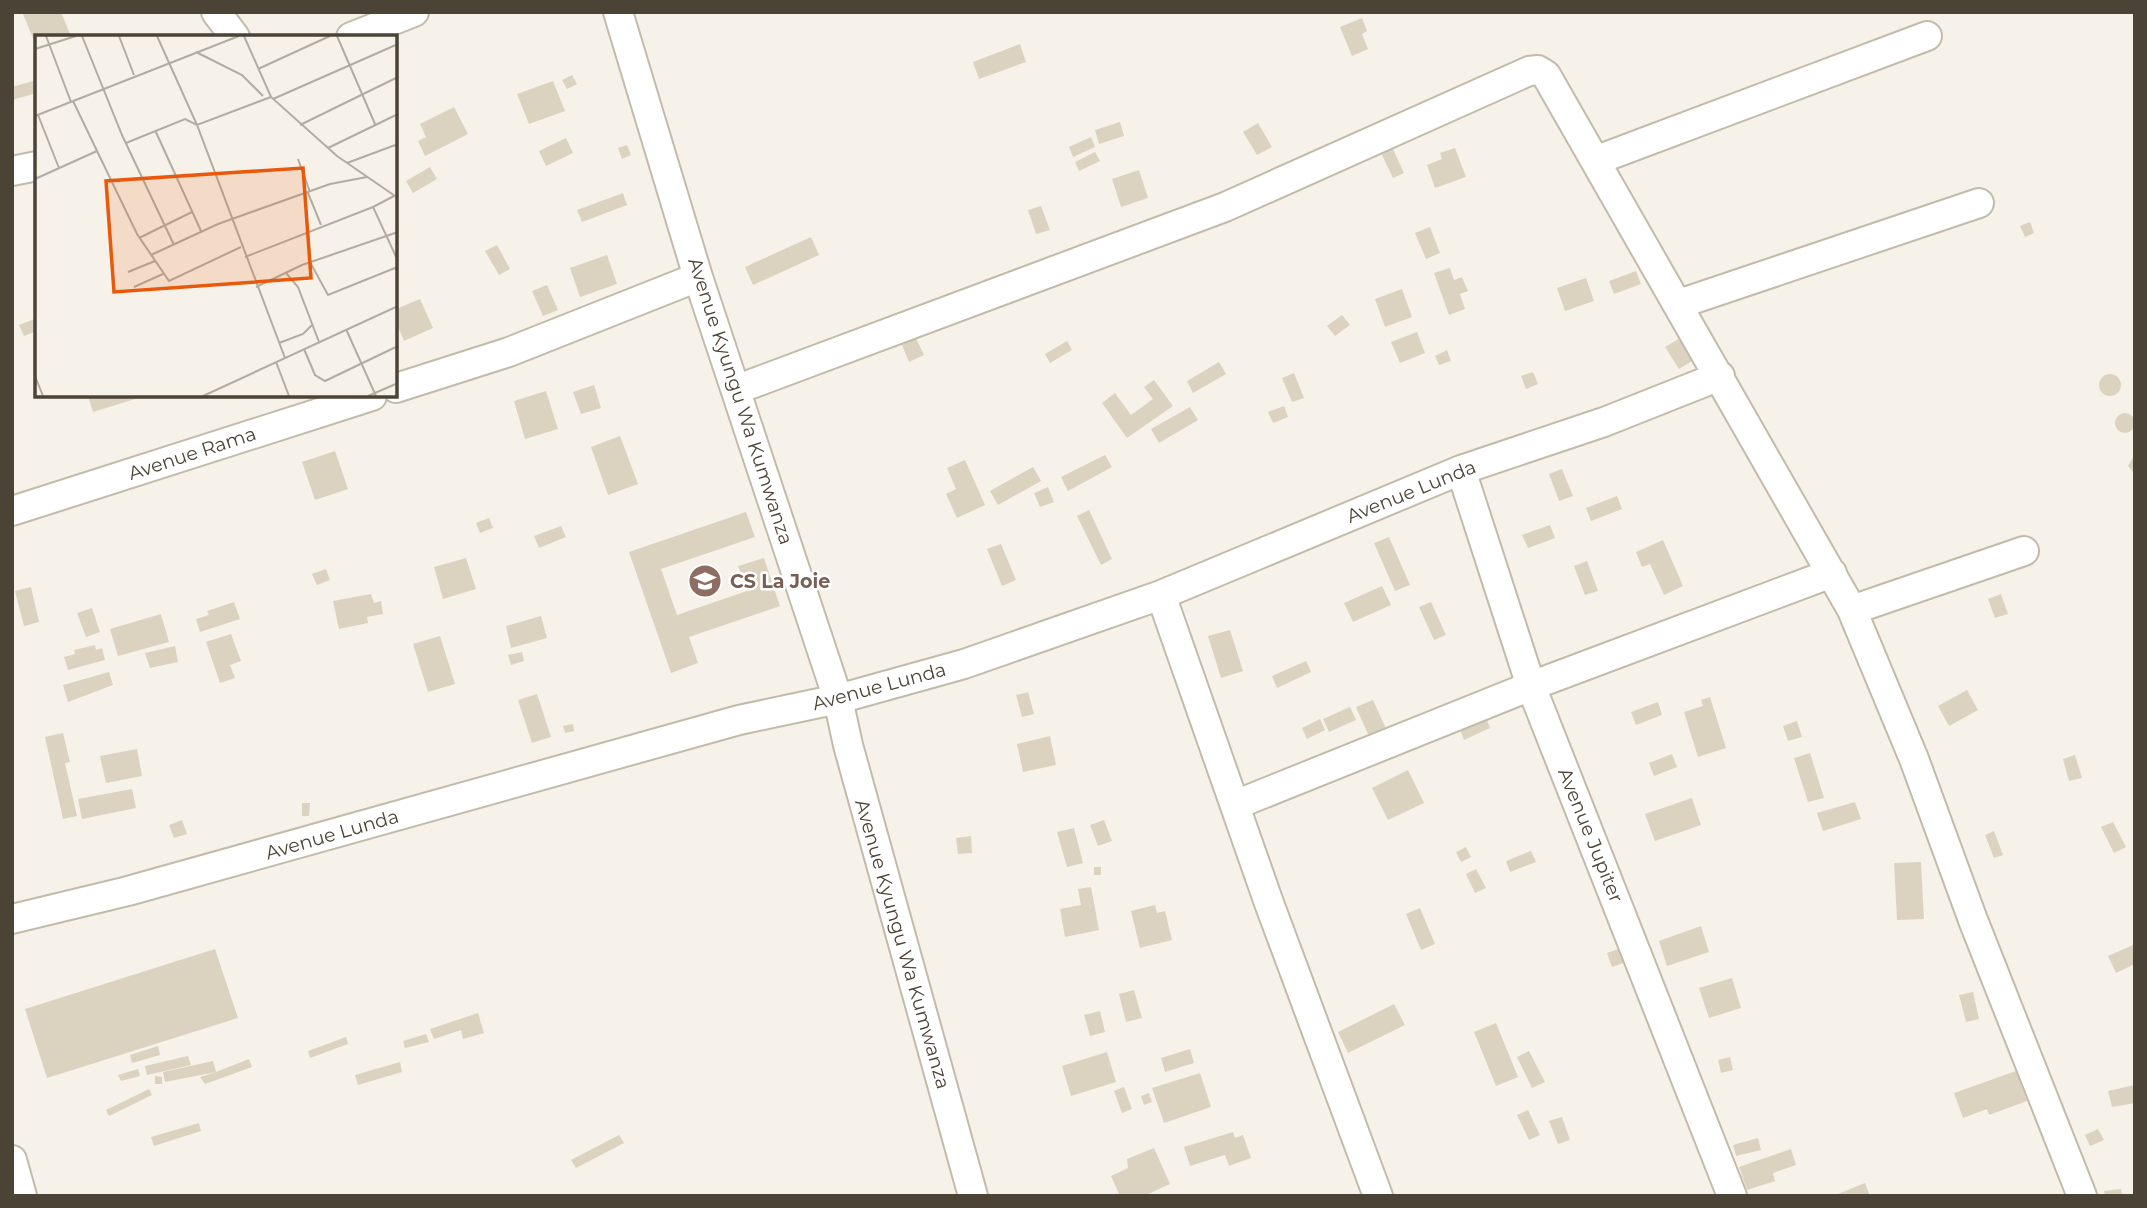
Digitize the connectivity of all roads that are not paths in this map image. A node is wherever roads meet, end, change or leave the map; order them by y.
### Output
1 (216, 12) edge
2 (414, 12) edge
3 (618, 12) edge
4 (233, 35) edge
5 (356, 35) edge
6 (1927, 36) dead end
7 (1597, 160) junction
8 (35, 166) edge
9 (12, 171) edge
10 (1979, 203) dead end
11 (698, 277) junction
12 (1679, 304) junction
13 (1720, 376) junction
14 (397, 388) edge
15 (738, 389) junction
16 (369, 397) edge
17 (1461, 470) junction
18 (12, 511) edge
19 (2024, 551) dead end
20 (1832, 573) junction
21 (1161, 595) junction
22 (1852, 610) junction
23 (1531, 686) junction
24 (838, 699) junction
25 (1235, 806) junction
26 (12, 919) edge
27 (12, 1160) edge
28 (22, 1196) edge
29 (973, 1196) edge
30 (1378, 1196) edge
31 (1732, 1196) edge
32 (2082, 1196) edge

1 - 4 street
2 - 5 street
3 - 11 street, Avenue Kyungu Wa Kumwanza
6 - 7 street
7 - 12 street
7 - 15 street
8 - 9 street
10 - 12 street
11 - 14 street
11 - 15 street, Avenue Kyungu Wa Kumwanza
12 - 13 street
13 - 17 street, Avenue Lunda
13 - 20 street
15 - 24 street, Avenue Kyungu Wa Kumwanza
16 - 18 street, Avenue Rama
17 - 21 street, Avenue Lunda
17 - 23 street, Avenue Jupiter
19 - 22 street
20 - 22 street
20 - 23 street
21 - 24 street, Avenue Lunda
21 - 25 street
22 - 32 street
23 - 25 street
23 - 31 street, Avenue Jupiter
24 - 26 street, Avenue Lunda
24 - 29 street, Avenue Kyungu Wa Kumwanza
25 - 30 street
27 - 28 street

